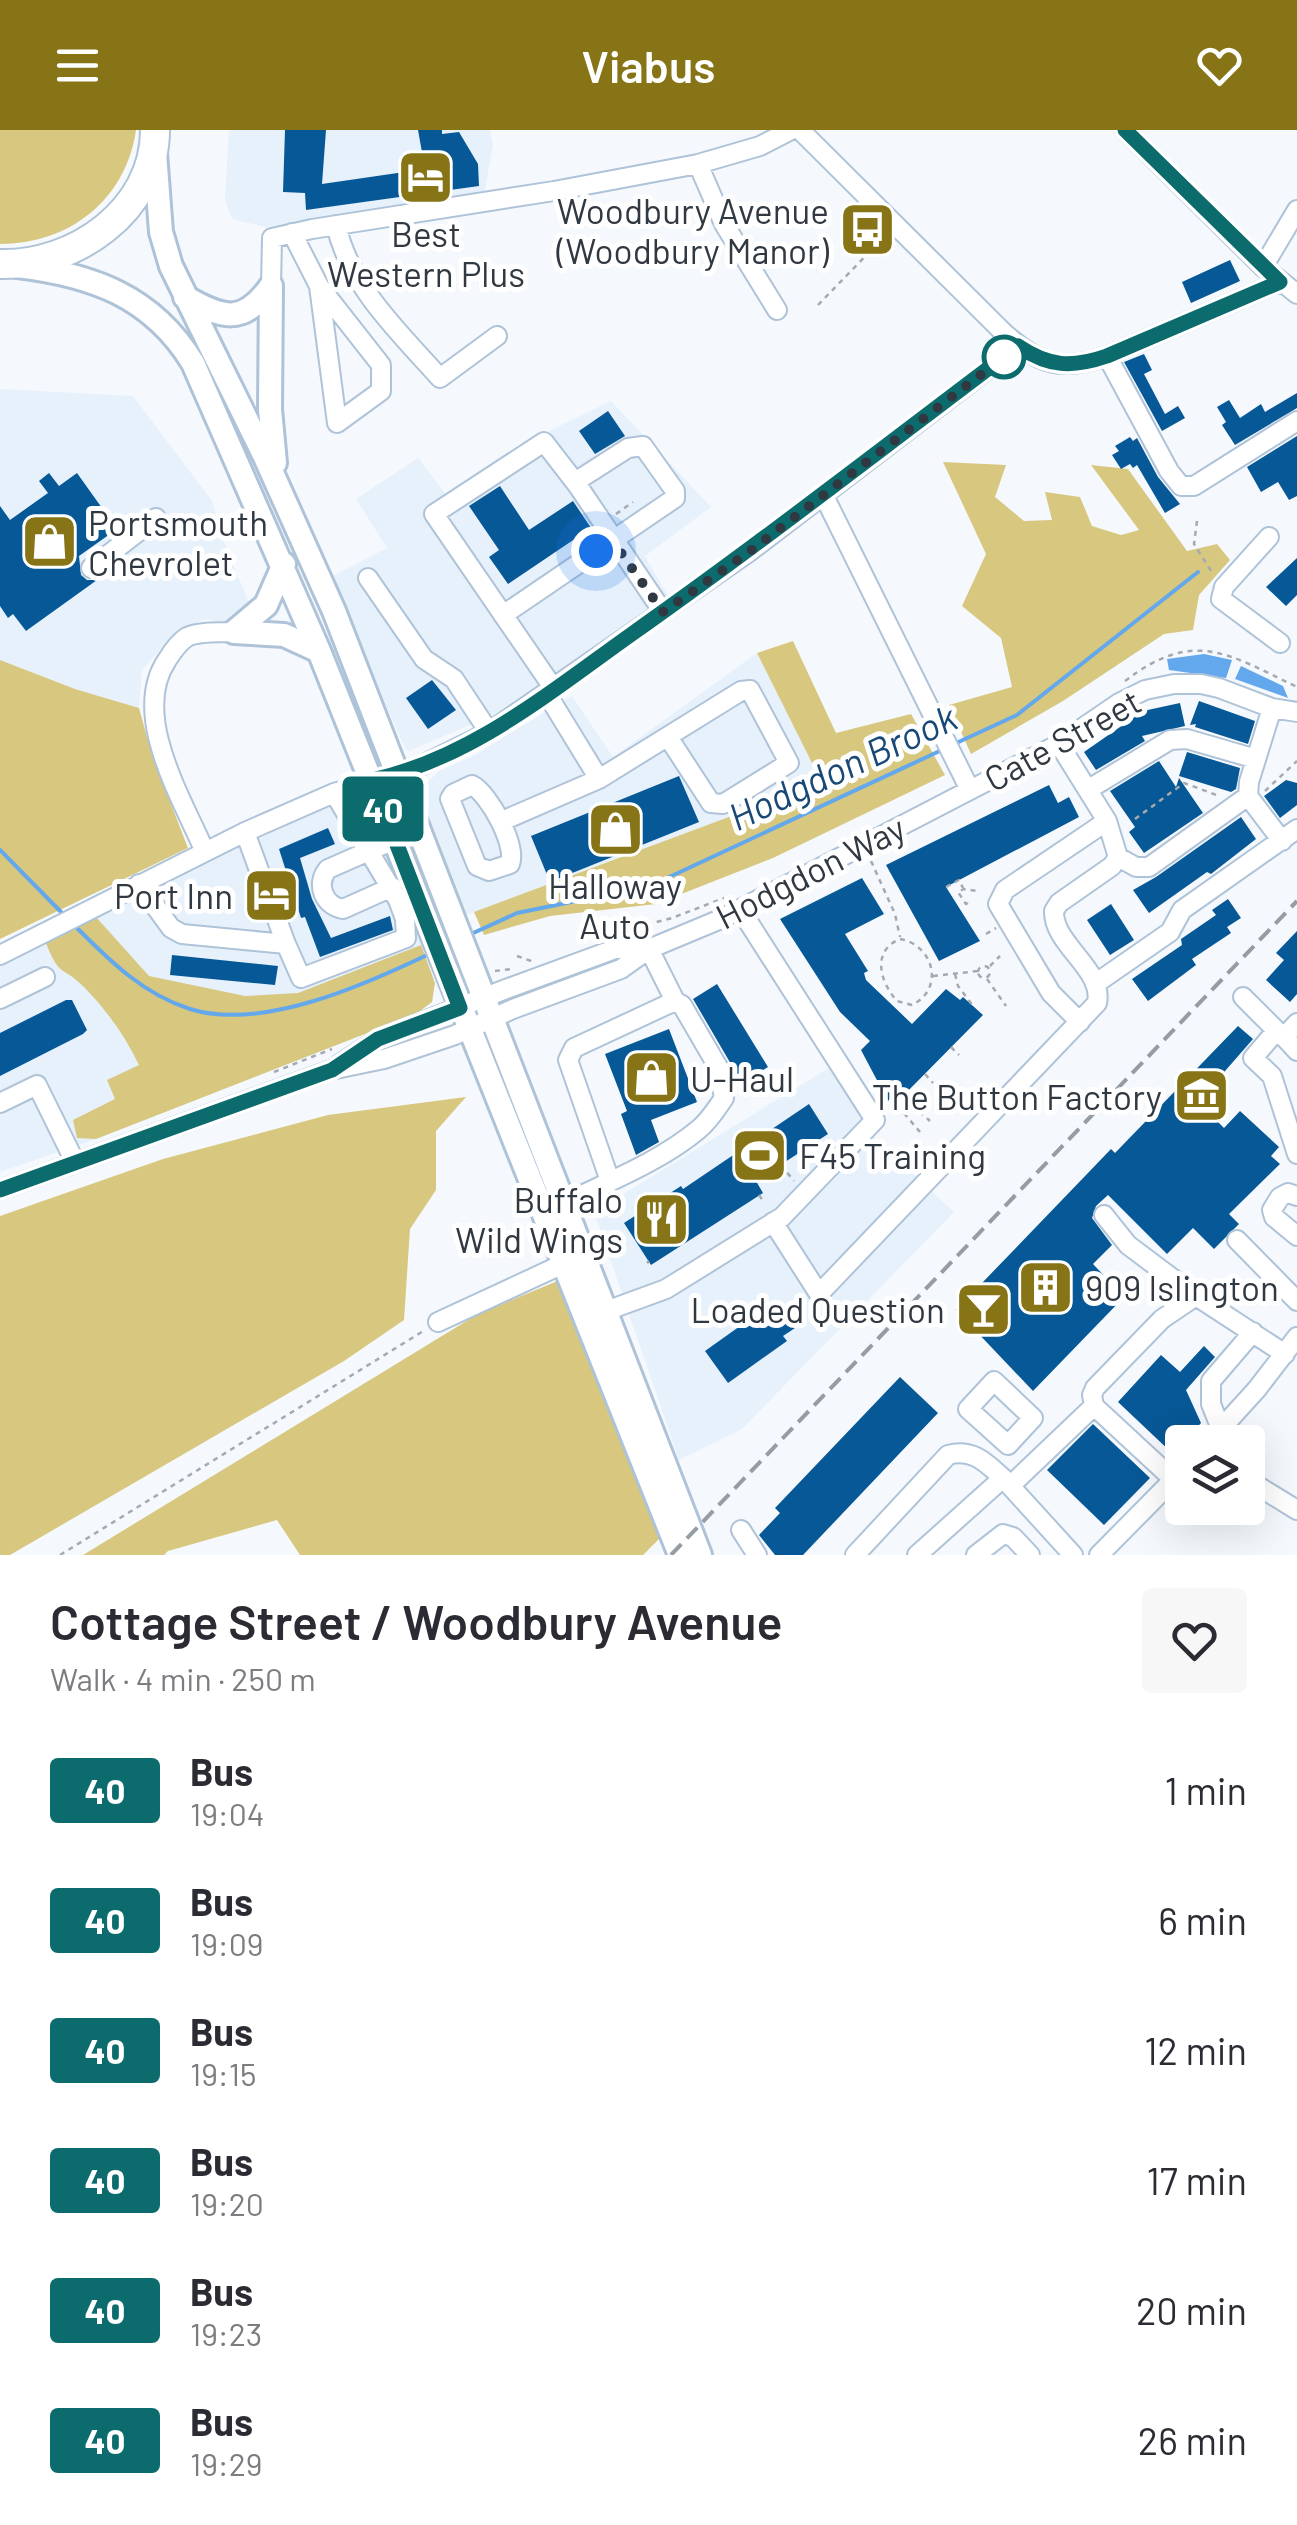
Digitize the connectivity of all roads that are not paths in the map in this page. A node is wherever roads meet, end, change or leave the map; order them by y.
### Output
1 (792, 130) edge
2 (800, 130) edge
3 (1124, 130) edge
4 (155, 133) edge
5 (698, 164) junction
6 (1297, 210) edge
7 (336, 225) junction
8 (292, 233) junction
9 (1, 264) edge
10 (1263, 267) junction
11 (1280, 282) junction
12 (270, 286) junction
13 (319, 286) junction
14 (1297, 294) edge
15 (184, 297) junction
16 (777, 310) dead end
17 (497, 336) dead end
18 (1018, 346) junction
19 (1107, 356) junction
20 (1297, 422) edge
21 (576, 482) junction
22 (824, 496) junction
23 (283, 498) junction
24 (156, 518) dead end
25 (1269, 537) dead end
26 (612, 540) junction
27 (284, 564) junction
28 (91, 568) dead end
29 (368, 578) dead end
30 (663, 612) junction
31 (502, 615) junction
32 (234, 632) junction
33 (1280, 643) dead end
34 (320, 650) junction
35 (550, 691) junction
36 (1272, 708) junction
37 (1297, 712) edge
38 (489, 732) junction
39 (668, 736) junction
40 (1059, 744) junction
41 (1256, 759) junction
42 (398, 774) junction
43 (599, 778) junction
44 (372, 780) junction
45 (1089, 789) junction
46 (970, 790) junction
47 (334, 794) junction
48 (1255, 795) junction
49 (502, 821) junction
50 (1107, 821) junction
51 (420, 829) junction
52 (245, 832) junction
53 (1290, 835) edge
54 (395, 840) junction
55 (370, 850) junction
56 (205, 852) junction
57 (1118, 857) junction
58 (139, 884) junction
59 (392, 888) junction
60 (733, 903) junction
61 (286, 944) junction
62 (649, 949) junction
63 (0, 955) edge
64 (45, 977) dead end
65 (1095, 984) junction
66 (1243, 998) dead end
67 (0, 1000) edge
68 (675, 1001) junction
69 (490, 1008) junction
70 (464, 1019) junction
71 (1080, 1022) junction
72 (1297, 1023) edge
73 (1286, 1040) edge
74 (0, 1103) edge
75 (1297, 1154) edge
76 (75, 1162) junction
77 (610, 1181) junction
78 (0, 1190) edge
79 (1297, 1196) edge
80 (565, 1203) junction
81 (1104, 1215) dead end
82 (773, 1222) junction
83 (1297, 1236) edge
84 (1238, 1240) dead end
85 (563, 1264) junction
86 (1196, 1296) junction
87 (1297, 1301) edge
88 (606, 1311) junction
89 (438, 1322) road end
90 (1253, 1332) junction
91 (1297, 1337) edge
92 (1284, 1354) junction
93 (1094, 1406) junction
94 (1214, 1425) edge
95 (1224, 1425) edge
96 (998, 1436) dead end
97 (979, 1457) junction
98 (1165, 1465) edge
99 (1006, 1482) junction
100 (1165, 1489) edge
101 (1265, 1490) edge
102 (1297, 1510) edge
103 (741, 1530) dead end
104 (680, 1555) edge
105 (700, 1555) edge
106 (757, 1555) edge
107 (855, 1555) edge
108 (917, 1555) edge
109 (976, 1555) edge
110 (1030, 1555) edge
111 (1073, 1555) edge
112 (1098, 1555) edge

1 - 5 street
2 - 18 street
3 - 10 street
4 - 9 highway
4 - 15 main road
5 - 7 street
5 - 16 street
6 - 10 street
7 - 8 street
7 - 17 street
8 - 12 street
8 - 13 street
9 - 27 main road
10 - 11 street
11 - 14 street
11 - 19 street
12 - 15 main road
12 - 23 main road
13 - 13 street
15 - 23 main road
18 - 19 street
18 - 22 street
19 - 20 street
21 - 26 street
21 - 26 street
21 - 31 street
22 - 30 street
22 - 46 street, Cate Street
23 - 42 main road
24 - 28 street
25 - 33 street
26 - 30 street
26 - 31 street
27 - 32 main road
27 - 34 main road
29 - 38 street
30 - 35 street
31 - 35 street
32 - 34 main road
32 - 56 street
34 - 44 main road
35 - 38 street
35 - 43 street
36 - 37 street, Cate Street
36 - 40 street, Cate Street
36 - 41 street
38 - 42 street
39 - 39 street
39 - 43 street
40 - 45 street
40 - 46 street, Cate Street
41 - 45 street
41 - 48 street
42 - 44 street
42 - 51 main road
43 - 49 street
44 - 47 street
44 - 54 main road
45 - 50 street
46 - 60 street, Hodgdon Way
47 - 52 street
47 - 55 street
48 - 53 street
48 - 57 street
49 - 49 street
50 - 57 street
50 - 71 street
51 - 54 street
51 - 69 main road
52 - 56 street
52 - 61 street
53 - 65 street
54 - 55 street
54 - 70 main road
55 - 59 street
55 - 59 street
56 - 58 street
57 - 65 street
58 - 61 street
58 - 63 street
59 - 61 street
60 - 62 street, Hodgdon Way
60 - 82 street
62 - 68 street
62 - 69 street, Hodgdon Way
64 - 67 street
65 - 71 street
66 - 73 street
68 - 77 street
68 - 77 street
69 - 70 street, Hodgdon Way
69 - 80 main road
70 - 76 street, Hodgdon Way
70 - 85 main road
71 - 82 street
72 - 73 street
73 - 75 street
74 - 76 street
76 - 78 street, Hodgdon Way
77 - 80 street
79 - 83 street
80 - 88 main road
81 - 86 street
82 - 88 street
84 - 87 street
85 - 89 street
85 - 104 main road
86 - 90 street
86 - 93 street
88 - 105 main road
90 - 92 street
90 - 94 street
91 - 92 street
92 - 95 street
93 - 98 street
93 - 99 street
96 - 97 street
97 - 99 street
97 - 107 street
99 - 108 street
99 - 111 street
100 - 112 street
101 - 102 street
103 - 106 street
109 - 110 street

